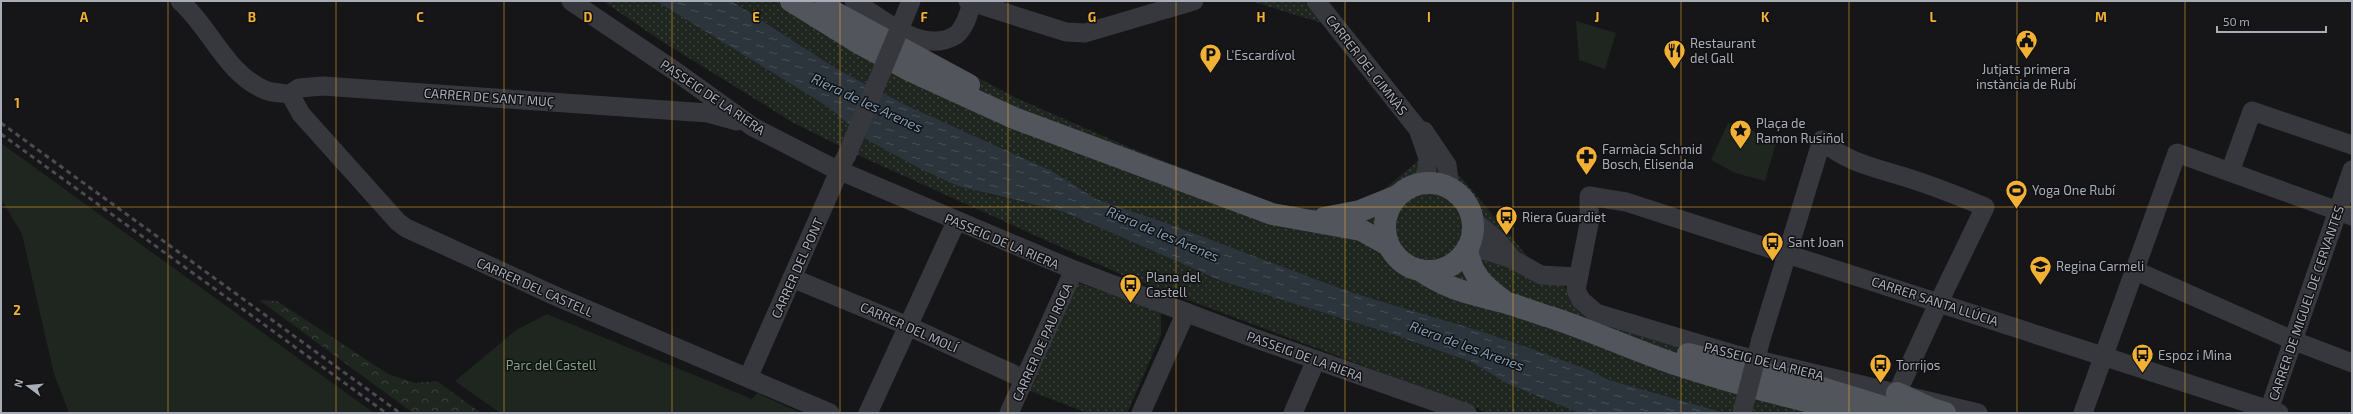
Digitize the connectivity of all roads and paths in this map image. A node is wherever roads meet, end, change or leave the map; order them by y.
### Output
1 (180, 1) edge
2 (571, 1) edge
3 (791, 1) edge
4 (815, 1) edge
5 (854, 1) edge
6 (911, 1) edge
7 (1194, 1) edge
8 (1316, 1) edge
9 (970, 2) edge
10 (690, 81) junction
11 (290, 94) junction
12 (689, 111) junction
13 (753, 127) junction
14 (1418, 128) junction
15 (1063, 135) junction
16 (2352, 145) edge
17 (843, 164) junction
18 (2352, 170) edge
19 (2230, 172) junction
20 (1422, 183) junction
21 (1450, 188) junction
22 (1397, 196) junction
23 (1589, 196) joint
24 (2344, 213) edge
25 (1473, 220) junction
26 (956, 222) junction
27 (1305, 222) junction
28 (1388, 245) junction
29 (1467, 249) junction
30 (1788, 254) junction
31 (1512, 259) junction
32 (1074, 270) junction
33 (1420, 270) junction
34 (2134, 270) junction
35 (1578, 277) junction
36 (792, 278) junction
37 (1939, 302) junction
38 (1508, 303) junction
39 (1186, 312) junction
40 (908, 326) junction
41 (1583, 328) junction
42 (2292, 340) junction
43 (2104, 355) junction
44 (1316, 360) junction
45 (2352, 363) edge
46 (748, 378) junction
47 (1024, 379) junction
48 (1900, 403) edge
49 (2272, 412) edge
50 (830, 413) edge
51 (868, 413) edge
52 (1009, 413) edge
53 (1140, 413) edge
54 (1293, 413) edge
55 (1467, 413) edge
56 (1742, 413) edge
57 (1857, 413) edge
58 (1945, 413) edge
59 (1978, 413) edge
60 (2083, 413) edge

1 - 11 street
2 - 10 street, PASSEIG DE LA RIERA
3 - 15 main road
4 - 15 main road
5 - 9 street
6 - 17 street, CARRER DEL PONT, bridge
7 - 9 street
8 - 14 street, CARRER DEL GIMNÀS
10 - 12 street
10 - 13 street, PASSEIG DE LA RIERA
11 - 12 street, CARRER DE SANT MUÇ
11 - 46 street, CARRER DEL CASTELL
12 - 13 street, CARRER DE SANT MUÇ
13 - 17 street, PASSEIG DE LA RIERA
14 - 20 street, CARRER DEL GIMNÀS
14 - 21 street, CARRER DEL GIMNÀS
15 - 27 main road
16 - 19 street
17 - 26 street, PASSEIG DE LA RIERA
17 - 36 street, CARRER DEL PONT
18 - 24 street, CARRER DE MIGUEL DE CERVANTES
19 - 24 street
19 - 34 street
20 - 21 main road
20 - 22 main road
21 - 25 main road
22 - 27 main road
22 - 28 main road
23 - 30 street, CARRER SANTA LLÚCIA
23 - 35 street, PASSEIG DE LA RIERA
24 - 42 street, CARRER DE MIGUEL DE CERVANTES
25 - 29 main road
25 - 31 street
26 - 32 street, PASSEIG DE LA RIERA
26 - 40 street
27 - 28 main road
28 - 33 main road
29 - 31 street
29 - 33 main road
29 - 38 main road
30 - 37 street, CARRER SANTA LLÚCIA
30 - 37 street
30 - 56 street, bridge
31 - 35 street
32 - 39 street, PASSEIG DE LA RIERA
32 - 47 street, CARRER DE PAU ROCA
33 - 38 main road
34 - 42 street
34 - 43 street
35 - 48 street, PASSEIG DE LA RIERA
36 - 40 street, CARRER DEL MOLÍ
36 - 46 street, CARRER DEL PONT
37 - 43 street, CARRER SANTA LLÚCIA
37 - 48 street
38 - 41 main road
39 - 44 street, PASSEIG DE LA RIERA
39 - 53 street
40 - 47 street, CARRER DEL MOLÍ
40 - 51 street
41 - 48 main road
41 - 57 main road
42 - 45 street
42 - 49 street, CARRER DE MIGUEL DE CERVANTES
43 - 49 street, CARRER SANTA LLÚCIA
43 - 60 street
44 - 54 street
44 - 55 street, PASSEIG DE LA RIERA
46 - 50 street, CARRER DEL CASTELL
47 - 52 street, CARRER DE PAU ROCA
48 - 58 main road
48 - 59 street, PASSEIG DE LA RIERA

